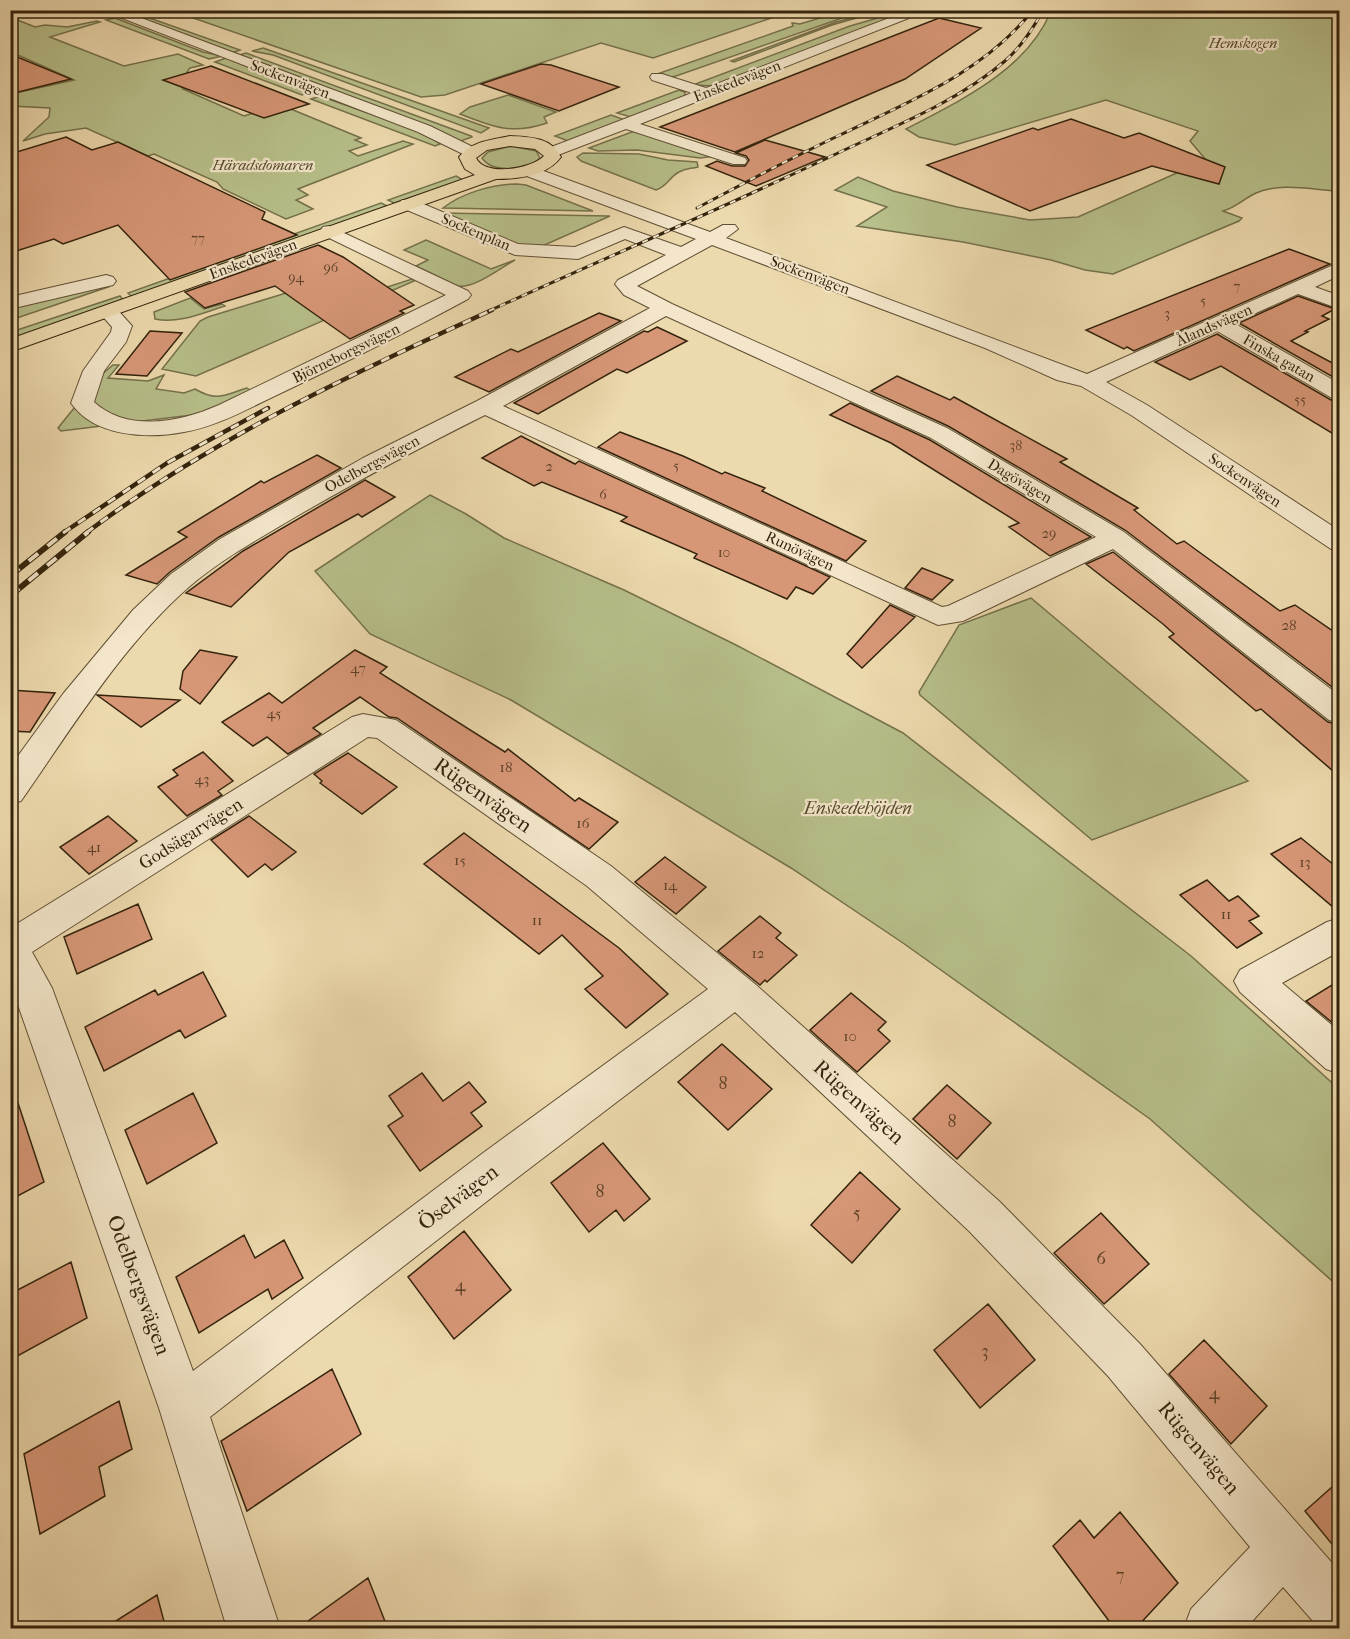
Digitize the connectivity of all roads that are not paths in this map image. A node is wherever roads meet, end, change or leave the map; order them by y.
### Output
1 (107, 10) edge
2 (138, 10) edge
3 (892, 10) edge
4 (923, 10) edge
5 (828, 30) dead end
6 (657, 77) dead end
7 (699, 78) dead end
8 (679, 85) junction
9 (658, 93) dead end
10 (706, 93) junction
11 (442, 122) dead end
12 (625, 124) junction
13 (473, 133) dead end
14 (552, 133) dead end
15 (498, 142) junction
16 (522, 142) junction
17 (469, 157) junction
18 (551, 157) junction
19 (740, 161) dead end
20 (530, 171) junction
21 (496, 173) junction
22 (408, 204) junction
23 (329, 231) junction
24 (721, 234) junction
25 (682, 254) junction
26 (1340, 268) edge
27 (106, 281) dead end
28 (1298, 287) junction
29 (10, 303) edge
30 (1340, 303) edge
31 (665, 308) junction
32 (108, 311) junction
33 (1218, 323) junction
34 (10, 325) edge
35 (10, 346) edge
36 (1089, 381) junction
37 (1340, 393) edge
38 (485, 406) junction
39 (1116, 538) junction
40 (1340, 543) edge
41 (1340, 711) edge
42 (372, 725) joint
43 (10, 792) edge
44 (1340, 933) edge
45 (10, 947) edge
46 (735, 990) junction
47 (1340, 1057) edge
48 (183, 1408) junction
49 (1284, 1548) junction
50 (1340, 1612) edge
51 (253, 1629) edge
52 (1210, 1629) edge

1 - 17 street, Sockenvägen
2 - 11 street, Sockenvägen
3 - 5 street
4 - 10 street, Enskedevägen
6 - 8 street
7 - 8 street, Enskedevägen
8 - 9 street, Enskedevägen
8 - 10 street
10 - 12 street, Enskedevägen
12 - 18 street, Enskedevägen
12 - 19 street
13 - 15 street
14 - 16 street
15 - 16 main road
15 - 17 main road
16 - 18 main road
17 - 21 main road
17 - 34 main road, Enskedevägen
18 - 20 main road
18 - 24 street, Sockenvägen
20 - 21 main road
20 - 24 street, Sockenvägen
21 - 22 main road, Enskedevägen
22 - 23 main road, Enskedevägen
22 - 25 street, Sockenplan
23 - 32 main road, Enskedevägen
23 - 32 street, Björneborgsvägen
24 - 25 street
24 - 36 street, Sockenvägen
25 - 31 street
26 - 28 street, Ålandsvägen
27 - 29 street
28 - 30 street
28 - 33 street, Ålandsvägen
31 - 38 street, Odelbergsvägen
31 - 39 street, Dagövägen
32 - 35 main road, Enskedevägen
33 - 36 street, Ålandsvägen
33 - 37 street, Finska gatan
36 - 40 street, Sockenvägen
38 - 39 street, Runövägen
38 - 43 street, Odelbergsvägen
39 - 41 street, Dagövägen
42 - 45 street, Godsägarvägen
42 - 46 street, Rügenvägen
44 - 47 street
45 - 48 street, Odelbergsvägen
46 - 48 street, Öselvägen
46 - 49 street, Rügenvägen
48 - 51 street, Odelbergsvägen
49 - 50 street, Rügenvägen
49 - 52 street

